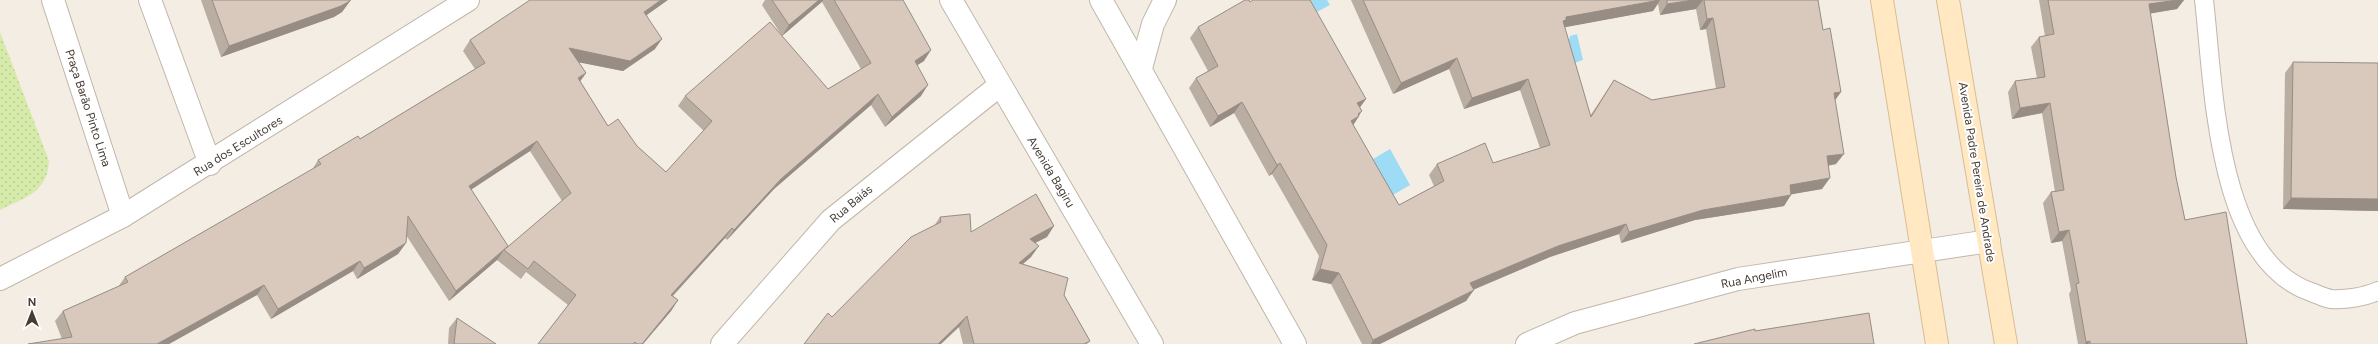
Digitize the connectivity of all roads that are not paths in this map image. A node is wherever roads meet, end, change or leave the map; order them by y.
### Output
1 (53, 0) edge
2 (150, 0) edge
3 (468, 0) edge
4 (951, 0) edge
5 (1101, 0) edge
6 (1165, 0) edge
7 (1882, 0) edge
8 (1948, 0) edge
9 (2204, 0) edge
10 (1141, 68) junction
11 (1000, 86) junction
12 (210, 164) junction
13 (123, 216) junction
14 (1989, 242) junction
15 (1921, 251) junction
16 (0, 279) edge
17 (2378, 291) edge
18 (722, 344) edge
19 (1152, 344) edge
20 (1295, 344) edge
21 (1527, 344) edge
22 (1937, 344) edge
23 (2006, 344) edge

1 - 13 street, Praça Barão Pinto Lima
2 - 12 street
3 - 12 street, Rua dos Escultores
4 - 11 street, Avenida Bagiru
5 - 10 street
6 - 10 street
7 - 15 street
8 - 14 street, Avenida Padre Pereira de Andrade
9 - 17 lane
10 - 20 street
11 - 18 street, Rua Baiás
11 - 19 street, Avenida Bagiru
12 - 13 street, Rua dos Escultores
13 - 16 street, Rua dos Escultores
14 - 15 street, Rua Angelim
14 - 23 street, Avenida Padre Pereira de Andrade
15 - 21 street, Rua Angelim
15 - 22 street

